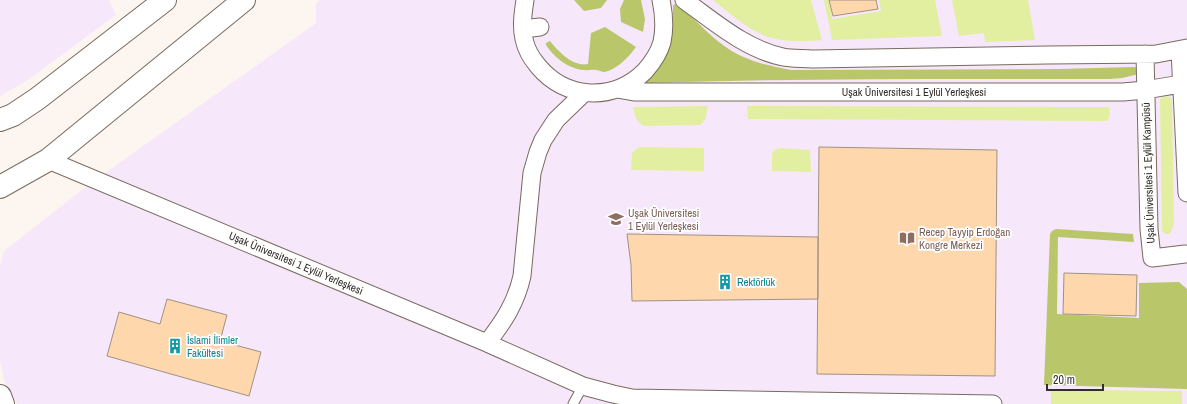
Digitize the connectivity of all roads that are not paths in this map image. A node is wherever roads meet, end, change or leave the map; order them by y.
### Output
1 (165, 0) edge
2 (244, 0) edge
3 (525, 0) edge
4 (661, 0) edge
5 (684, 0) edge
6 (1183, 49) edge
7 (1145, 54) junction
8 (1185, 83) edge
9 (617, 89) junction
10 (1145, 90) junction
11 (584, 93) junction
12 (0, 120) edge
13 (48, 160) junction
14 (0, 187) edge
15 (1187, 193) edge
16 (1186, 254) edge
17 (488, 343) junction
18 (583, 386) junction
19 (0, 396) edge
20 (4, 404) edge
21 (573, 404) edge
22 (993, 404) edge

1 - 12 street
2 - 13 street
3 - 11 street, Uşak Üniversitesi 1 Eylül Yerleşkesi
4 - 9 street, Uşak Üniversitesi 1 Eylül Yerleşkesi
5 - 7 street
6 - 7 street
6 - 8 street
7 - 10 street, Uşak Üniversitesi 1 Eylül Kampüsü
8 - 10 street, Uşak Üniversitesi 1 Eylül Yerleşkesi
8 - 15 street
9 - 10 street, Uşak Üniversitesi 1 Eylül Yerleşkesi
9 - 11 street, Uşak Üniversitesi 1 Eylül Yerleşkesi
10 - 16 street, Uşak Üniversitesi 1 Eylül Kampüsü
11 - 17 street
13 - 14 street
13 - 17 street, Uşak Üniversitesi 1 Eylül Yerleşkesi
17 - 18 street, Uşak Üniversitesi 1 Eylül Yerleşkesi
18 - 21 lane
18 - 22 street, Uşak Üniversitesi 1 Eylül Yerleşkesi
19 - 20 street

